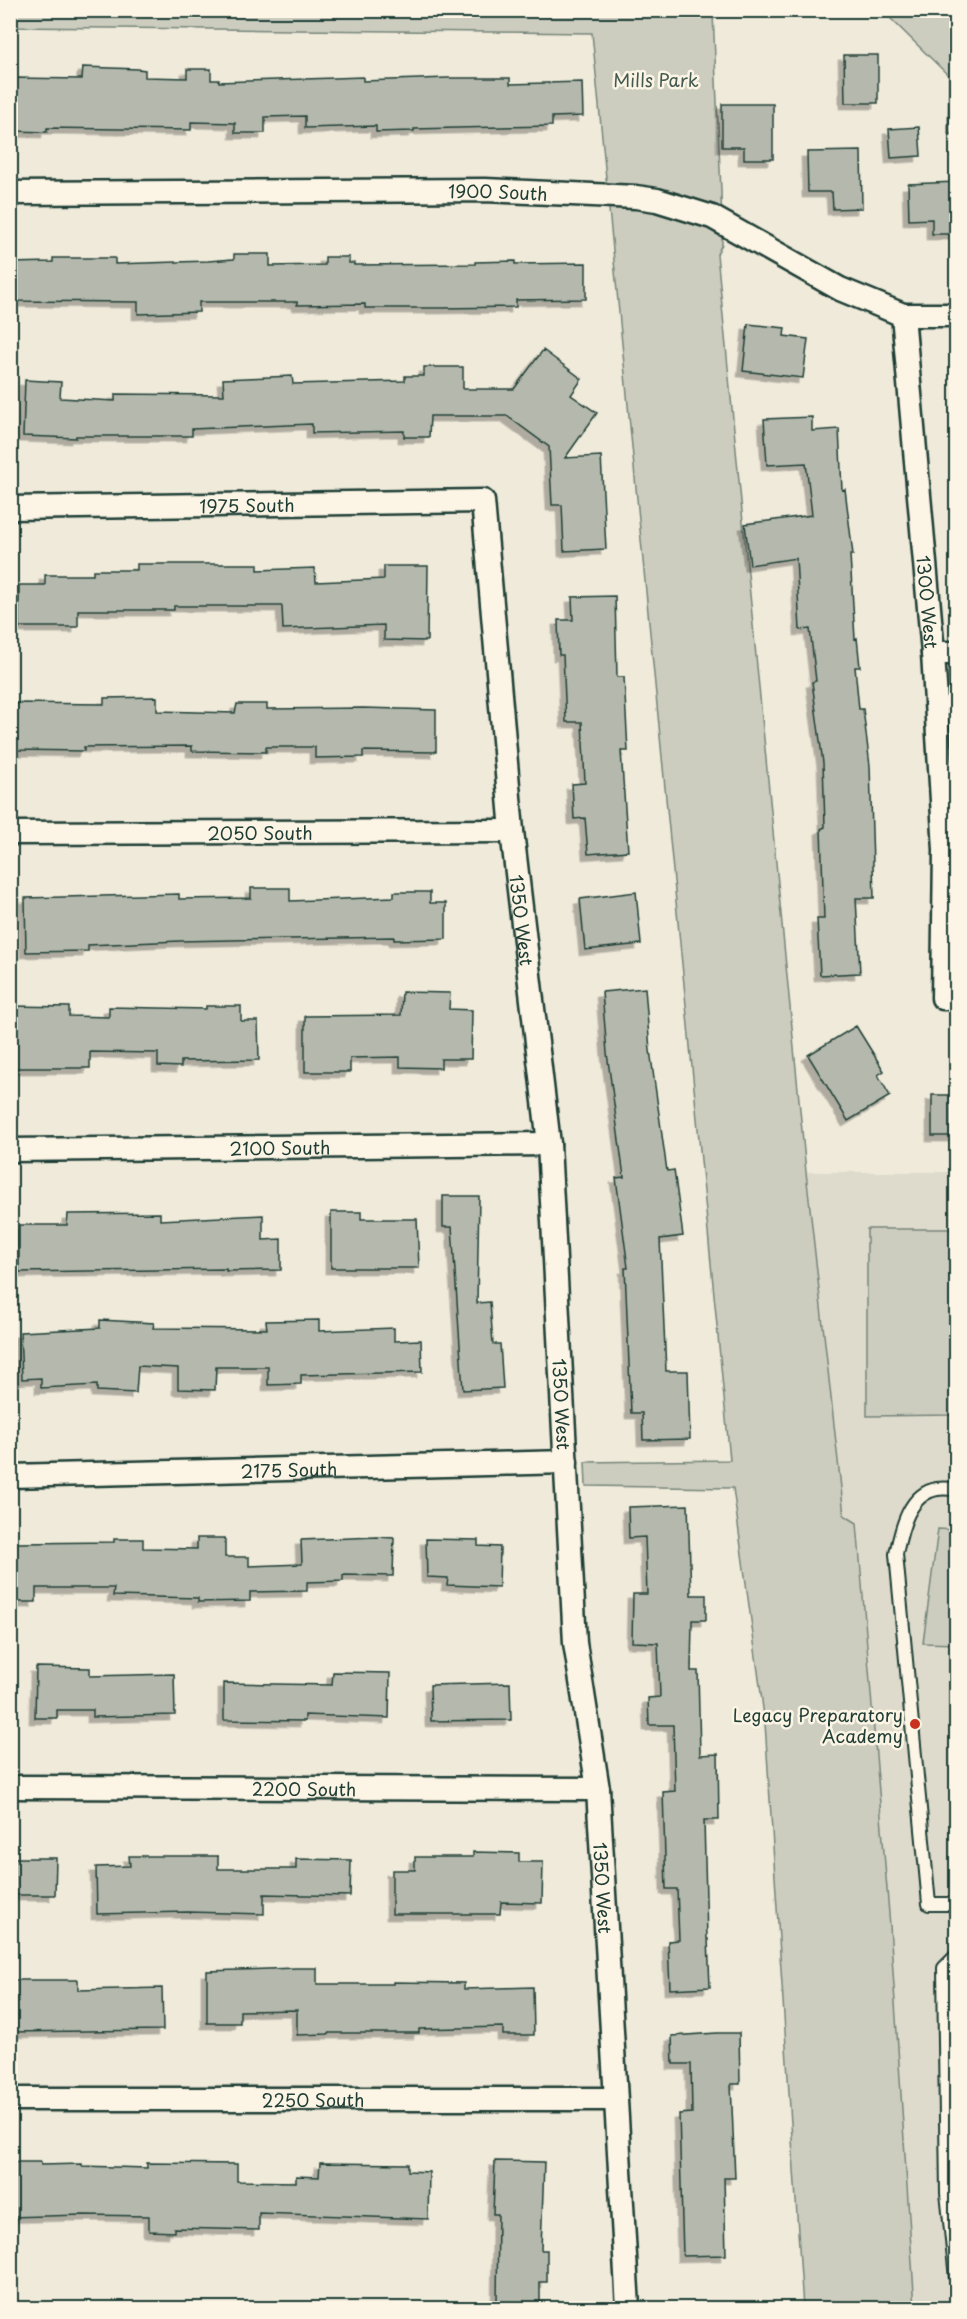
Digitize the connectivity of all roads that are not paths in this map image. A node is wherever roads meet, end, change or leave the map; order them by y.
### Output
1 (10, 193) edge
2 (903, 315) junction
3 (957, 315) edge
4 (483, 501) joint
5 (10, 508) edge
6 (933, 653) junction
7 (957, 653) edge
8 (512, 831) junction
9 (10, 833) edge
10 (950, 998) edge
11 (549, 1144) junction
12 (10, 1150) edge
13 (566, 1462) junction
14 (10, 1476) edge
15 (957, 1489) edge
16 (10, 1787) edge
17 (598, 1789) junction
18 (957, 1904) edge
19 (957, 1956) edge
20 (10, 2099) edge
21 (615, 2099) junction
22 (957, 2278) edge
23 (628, 2308) edge

1 - 2 street, 1900 South
2 - 3 street, 1900 South
2 - 6 street, 1300 West
4 - 5 street, 1975 South
4 - 8 street, 1350 West
6 - 7 street
6 - 10 street, 1300 West
8 - 9 street, 2050 South
8 - 11 street, 1350 West
11 - 12 street, 2100 South
11 - 13 street, 1350 West
13 - 14 street, 2175 South
13 - 17 street, 1350 West
15 - 18 lane
16 - 17 street, 2200 South
17 - 21 street, 1350 West
19 - 22 lane
20 - 21 street, 2250 South
21 - 23 street, 1350 West

